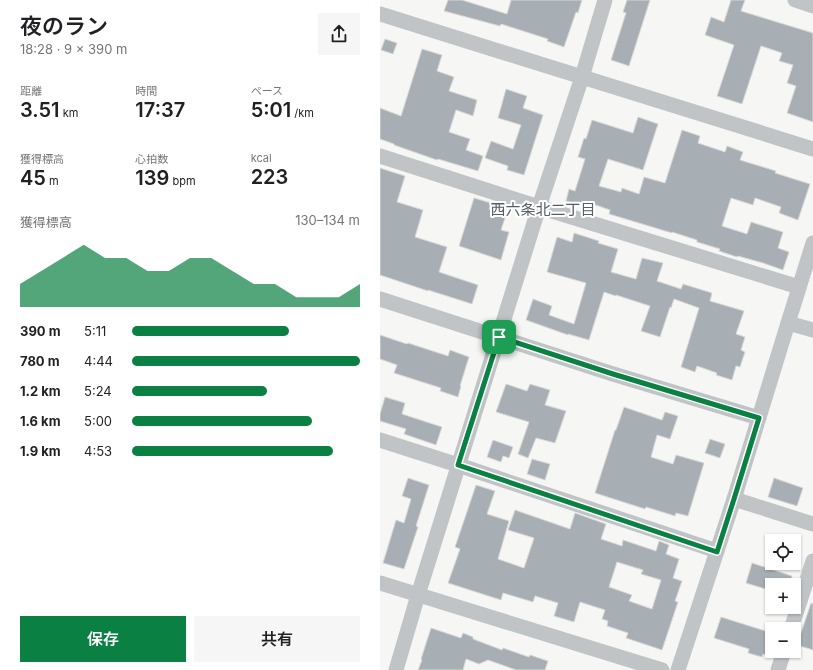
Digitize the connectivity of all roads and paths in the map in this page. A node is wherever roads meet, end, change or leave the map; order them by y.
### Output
1 (605, 0) edge
2 (795, 0) edge
3 (813, 6) edge
4 (380, 14) edge
5 (582, 78) junction
6 (813, 149) edge
7 (380, 156) edge
8 (539, 207) junction
9 (813, 243) edge
10 (799, 287) junction
11 (380, 299) edge
12 (788, 323) junction
13 (813, 330) edge
14 (499, 337) junction
15 (759, 418) junction
16 (380, 440) edge
17 (458, 465) junction
18 (734, 499) junction
19 (813, 524) edge
20 (717, 552) junction
21 (813, 561) edge
22 (380, 583) edge
23 (418, 595) junction
24 (793, 622) edge
25 (782, 658) edge
26 (396, 670) edge
27 (662, 670) edge
28 (678, 670) edge
29 (778, 670) edge

1 - 5 street
2 - 3 street
4 - 5 street
5 - 6 street
5 - 8 street
7 - 8 street
8 - 10 street
8 - 14 street
9 - 10 street
10 - 12 street
11 - 14 street
12 - 13 street
12 - 15 street
14 - 15 street
14 - 17 street
15 - 18 street
16 - 17 street
17 - 20 street
17 - 23 street
18 - 19 street
18 - 20 street
20 - 28 street
21 - 24 street
22 - 23 street
23 - 26 street
23 - 27 street
25 - 29 street

